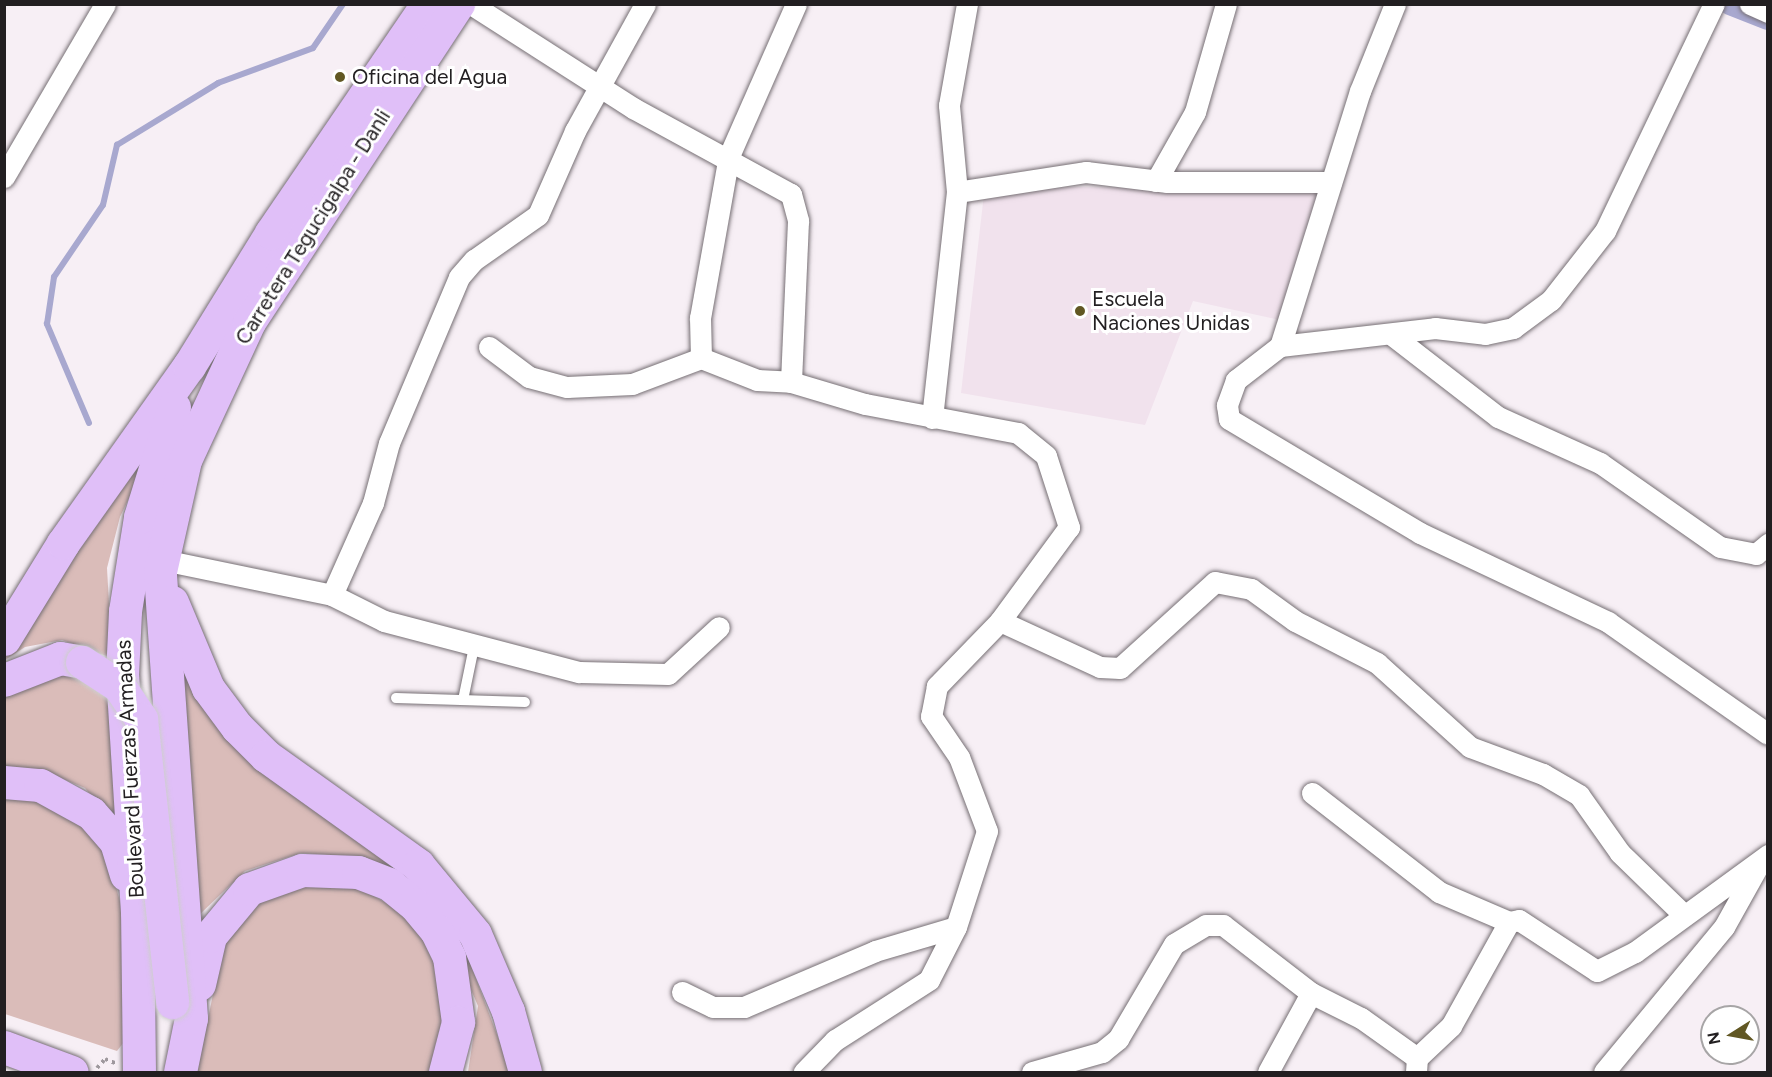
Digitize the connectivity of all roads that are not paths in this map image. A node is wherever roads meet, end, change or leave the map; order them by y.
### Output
1 (105, 4) edge
2 (427, 4) edge
3 (458, 4) edge
4 (471, 4) edge
5 (645, 4) edge
6 (796, 4) edge
7 (967, 4) edge
8 (1226, 4) edge
9 (1714, 4) edge
10 (1750, 4) edge
11 (1392, 7) edge
12 (1767, 12) edge
13 (603, 84) junction
14 (729, 156) junction
15 (4, 177) edge
16 (1156, 181) junction
17 (1331, 182) junction
18 (957, 192) junction
19 (1392, 335) junction
20 (1280, 346) junction
21 (489, 347) dead end
22 (700, 358) junction
23 (189, 366) junction
24 (792, 382) junction
25 (932, 418) junction
26 (185, 460) joint
27 (1767, 544) edge
28 (161, 565) junction
29 (332, 595) junction
30 (1000, 621) junction
31 (719, 627) dead end
32 (4, 639) edge
33 (474, 647) junction
34 (4, 680) edge
35 (396, 698) dead end
36 (463, 700) junction
37 (525, 702) dead end
38 (1767, 734) edge
39 (4, 782) edge
40 (1312, 793) dead end
41 (1764, 858) edge
42 (137, 912) junction
43 (1682, 913) junction
44 (1509, 922) junction
45 (956, 927) junction
46 (682, 992) dead end
47 (1311, 993) junction
48 (181, 1010) junction
49 (4, 1047) edge
50 (1416, 1065) edge
51 (72, 1072) edge
52 (139, 1072) edge
53 (178, 1072) edge
54 (445, 1072) edge
55 (525, 1072) edge
56 (804, 1072) edge
57 (1032, 1072) edge
58 (1268, 1072) edge
59 (1604, 1072) edge

1 - 15 street
2 - 23 highway, Carretera Tegucigalpa - Danli
3 - 26 highway, Carretera Tegucigalpa - Danli
4 - 13 street
5 - 13 street
6 - 14 street
7 - 18 street
8 - 16 street
9 - 19 street
10 - 12 street
11 - 17 street
13 - 14 street
13 - 29 street
14 - 22 street
14 - 24 street
16 - 17 street
16 - 18 street
17 - 20 street
18 - 25 street
19 - 20 street
19 - 27 street
20 - 38 street
21 - 22 street
22 - 24 street
23 - 32 highway
23 - 42 highway, Boulevard Fuerzas Armadas
24 - 25 street
25 - 30 street
26 - 28 highway, Boulevard Fuerzas Armadas
28 - 29 street
28 - 48 highway, Boulevard Fuerzas Armadas
28 - 55 highway
29 - 33 street
30 - 43 street
30 - 45 street
31 - 33 street
33 - 36 lane
34 - 48 highway, bridge
35 - 36 lane
36 - 37 lane
39 - 42 highway
40 - 44 street
41 - 43 street
41 - 59 street
42 - 52 highway, Boulevard Fuerzas Armadas
43 - 44 street
44 - 50 street
45 - 46 street
45 - 56 street
47 - 50 street
47 - 57 street
47 - 58 street
48 - 53 highway
48 - 54 highway
49 - 51 highway

